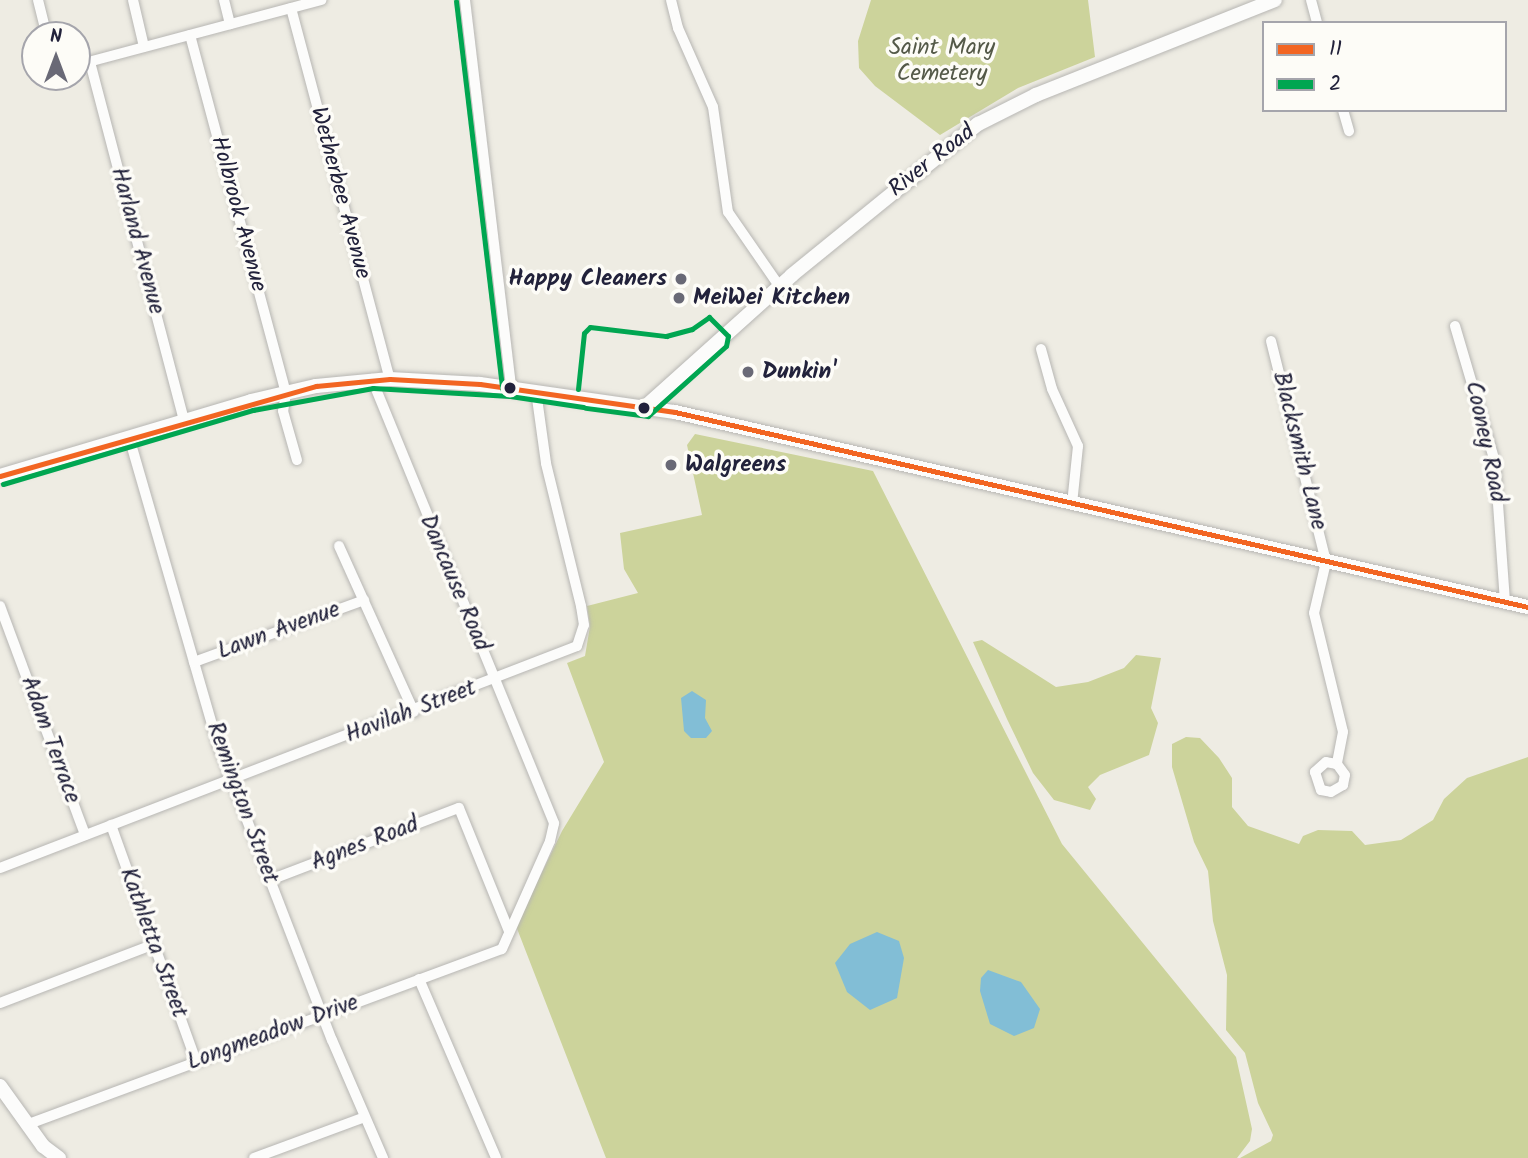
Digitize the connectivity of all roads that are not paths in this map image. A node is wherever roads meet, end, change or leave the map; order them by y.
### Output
1 (38, 0) edge
2 (133, 0) edge
3 (224, 0) edge
4 (320, 0) edge
5 (466, 0) edge
6 (671, 0) edge
7 (1275, 0) edge
8 (1311, 0) edge
9 (291, 8) junction
10 (43, 21) edge
11 (1316, 21) edge
12 (230, 24) junction
13 (190, 35) junction
14 (144, 47) junction
15 (91, 62) edge
16 (91, 66) edge
17 (1344, 112) edge
18 (1349, 131) dead end
19 (780, 287) junction
20 (1455, 326) dead end
21 (1271, 341) dead end
22 (1041, 349) dead end
23 (372, 379) junction
24 (390, 379) junction
25 (510, 387) junction
26 (536, 391) junction
27 (286, 393) junction
28 (644, 408) junction
29 (184, 421) junction
30 (129, 437) junction
31 (297, 460) dead end
32 (0, 476) edge
33 (1072, 504) junction
34 (339, 546) dead end
35 (1326, 562) junction
36 (364, 600) junction
37 (1505, 602) junction
38 (0, 606) edge
39 (1528, 607) edge
40 (194, 662) junction
41 (495, 679) junction
42 (414, 712) junction
43 (1336, 764) dead end
44 (232, 780) junction
45 (111, 825) junction
46 (85, 835) junction
47 (0, 868) edge
48 (270, 880) junction
49 (509, 931) junction
50 (152, 945) junction
51 (419, 979) junction
52 (0, 1003) edge
53 (322, 1015) junction
54 (197, 1062) junction
55 (0, 1086) edge
56 (365, 1117) junction
57 (26, 1125) junction
58 (60, 1158) edge
59 (254, 1158) edge
60 (383, 1158) edge
61 (496, 1158) edge

1 - 10 street
2 - 14 street
3 - 12 street
4 - 9 street
5 - 25 street
6 - 19 street
7 - 19 main road, River Road
8 - 11 street
9 - 12 street
9 - 24 street, Wetherbee Avenue
12 - 13 street
13 - 14 street
13 - 27 street, Holbrook Avenue
14 - 15 street
16 - 29 street, Harland Avenue
17 - 18 street
19 - 28 main road, River Road
20 - 37 street, Cooney Road
21 - 35 street, Blacksmith Lane
22 - 33 street
23 - 24 main road
23 - 27 main road
23 - 41 street, Dancause Road
24 - 25 main road
25 - 26 main road
26 - 28 main road
26 - 41 street, Havilah Street
27 - 29 main road
27 - 31 street, Holbrook Avenue
28 - 33 main road
29 - 30 main road
30 - 32 main road
30 - 40 street, Remington Street
33 - 35 main road
34 - 36 street
35 - 37 main road
35 - 43 street
36 - 40 street, Lawn Avenue
36 - 42 street
37 - 39 main road
38 - 46 street, Adam Terrace
40 - 44 street, Remington Street
41 - 42 street, Havilah Street
41 - 49 street, Dancause Road
42 - 44 street, Havilah Street
44 - 45 street, Havilah Street
44 - 48 street, Remington Street
45 - 46 street, Havilah Street
45 - 50 street, Kathletta Street
46 - 47 street, Havilah Street
48 - 49 street, Agnes Road
48 - 53 street, Remington Street
49 - 51 street, Longmeadow Drive
50 - 52 street
50 - 54 street, Kathletta Street
51 - 53 street, Longmeadow Drive
51 - 61 street
53 - 54 street, Longmeadow Drive
53 - 56 street, Remington Street
54 - 57 street, Longmeadow Drive
55 - 57 main road
56 - 59 street
56 - 60 street, Remington Street
57 - 58 main road

